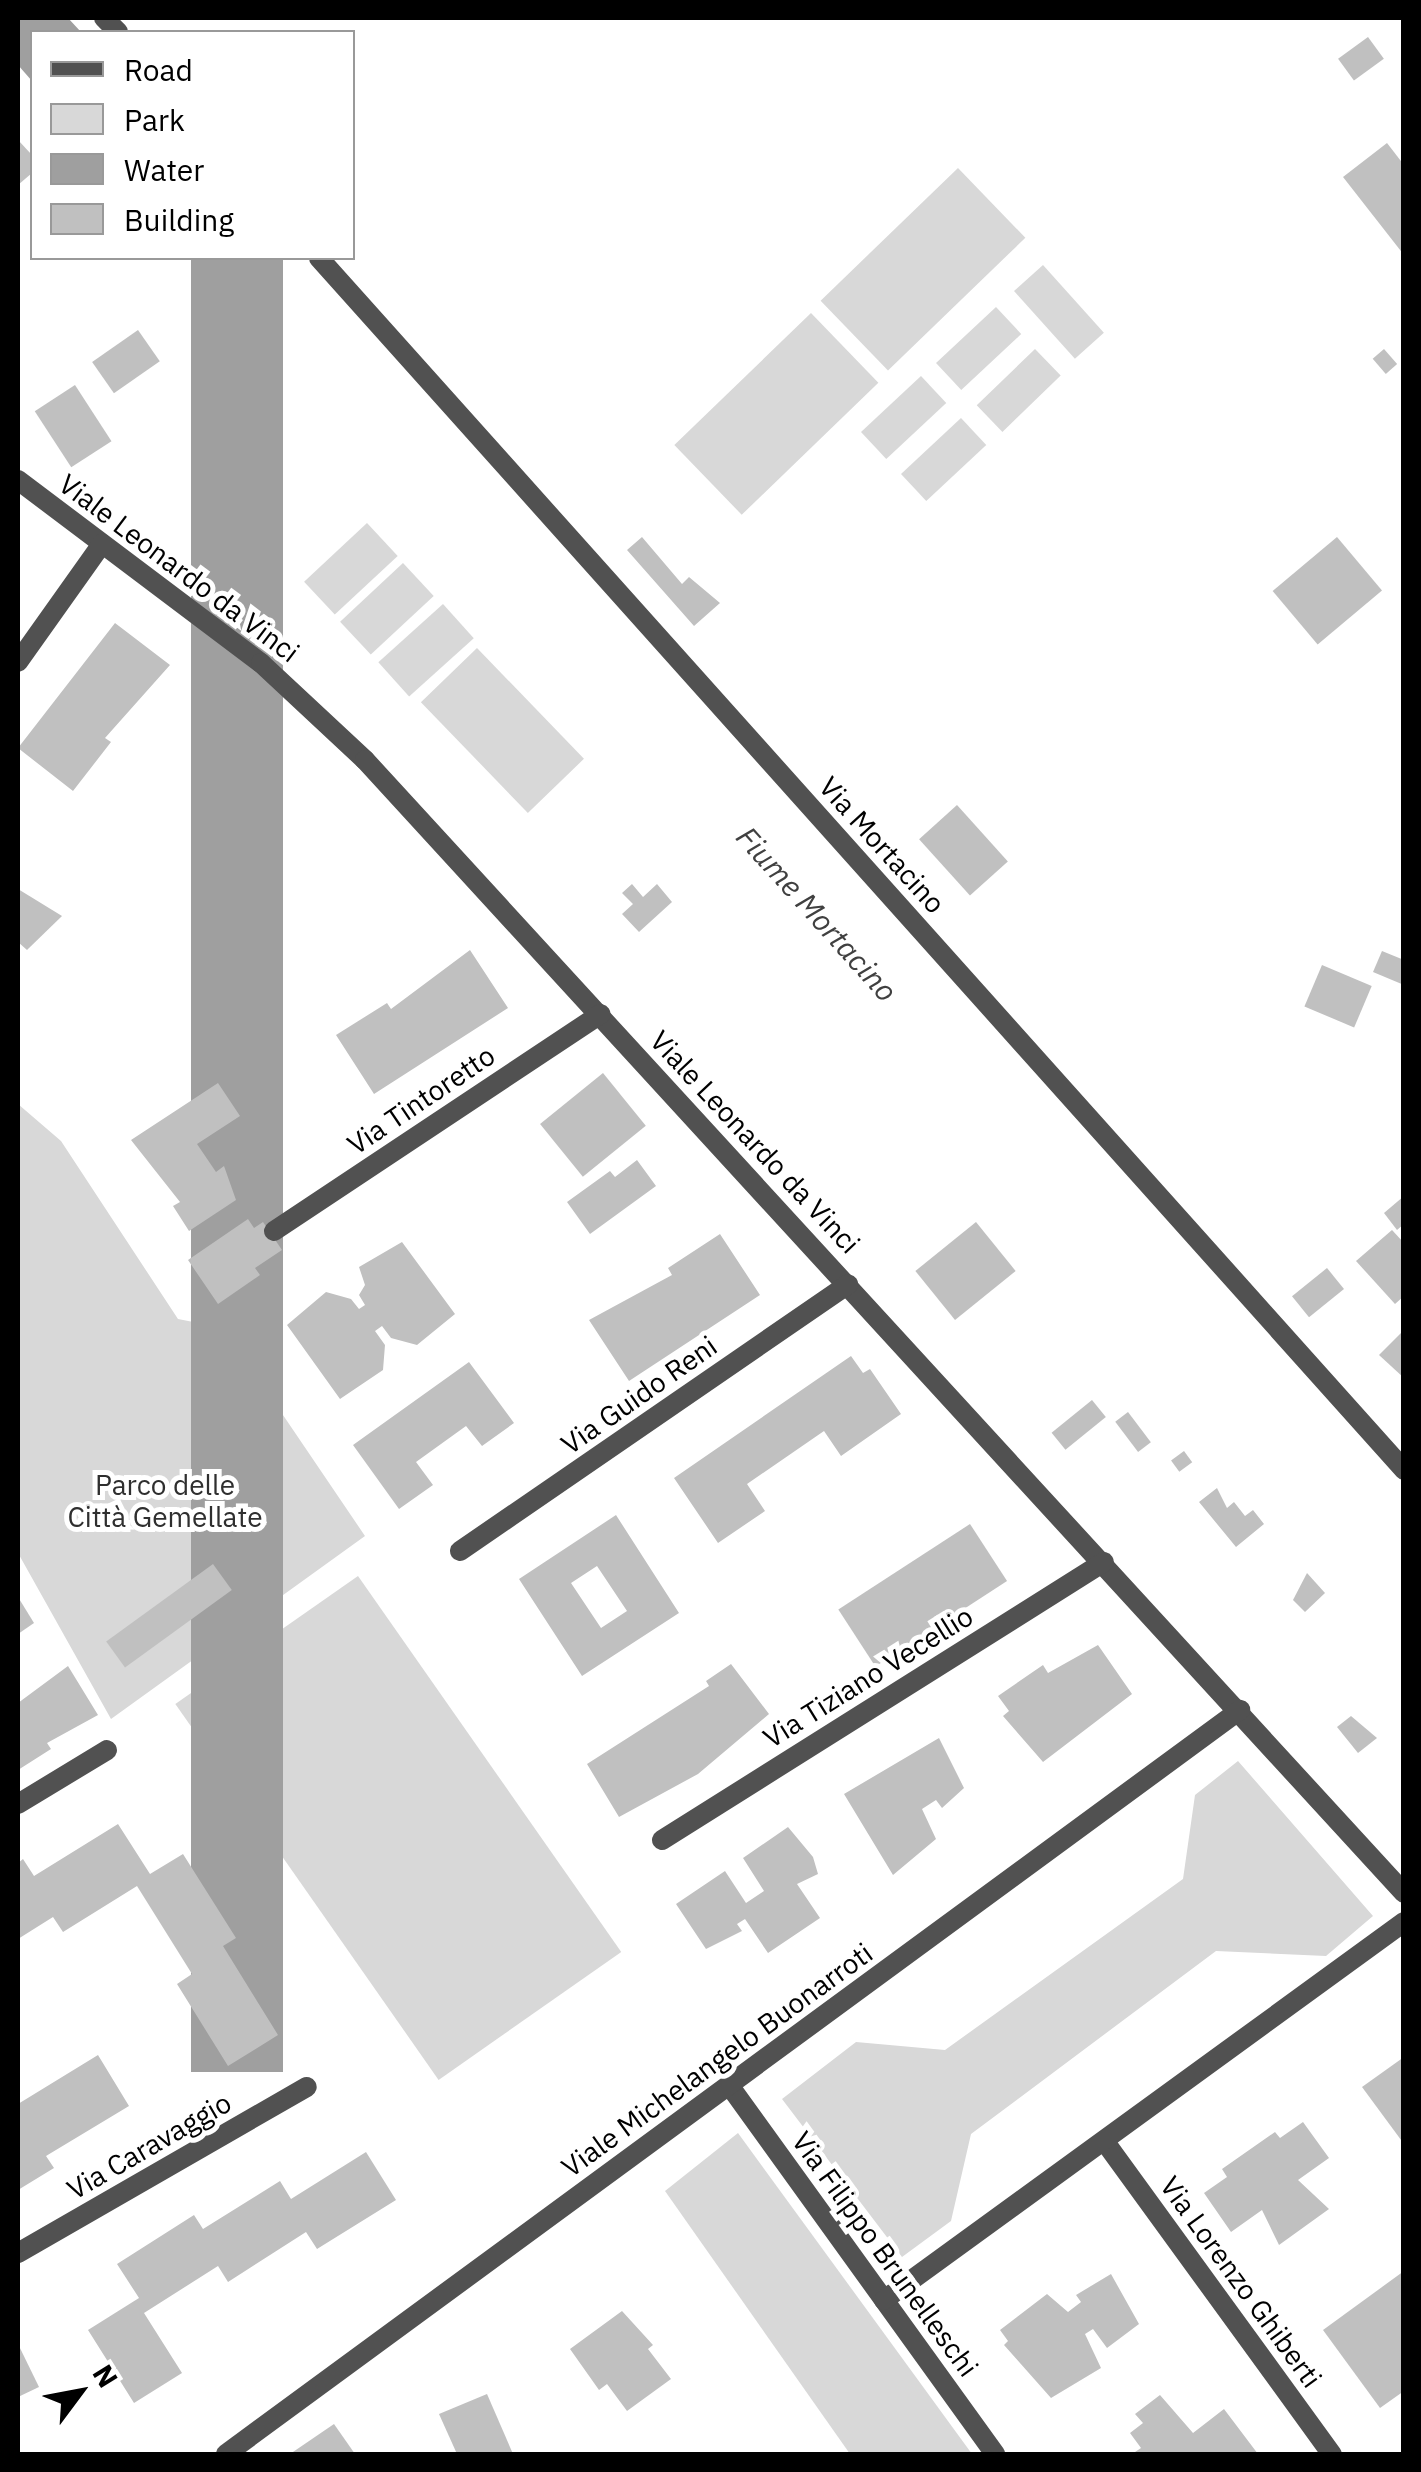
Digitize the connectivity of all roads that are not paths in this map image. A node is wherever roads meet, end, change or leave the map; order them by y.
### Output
1 (321, 260) edge
2 (18, 480) edge
3 (102, 544) junction
4 (18, 662) edge
5 (600, 1014) junction
6 (274, 1231) dead end
7 (848, 1284) junction
8 (1404, 1470) edge
9 (460, 1551) dead end
10 (1104, 1562) junction
11 (1240, 1710) junction
12 (107, 1750) dead end
13 (18, 1804) edge
14 (662, 1840) dead end
15 (1404, 1893) edge
16 (1404, 1922) edge
17 (729, 2085) junction
18 (307, 2087) dead end
19 (1105, 2142) junction
20 (18, 2253) edge
21 (884, 2300) junction
22 (226, 2454) edge
23 (995, 2454) edge
24 (1332, 2454) edge

1 - 8 street, Via Mortacino
2 - 3 street, Viale Leonardo da Vinci
3 - 4 street
3 - 5 street, Viale Leonardo da Vinci
5 - 6 street, Via Tintoretto
5 - 7 street, Viale Leonardo da Vinci
7 - 9 street, Via Guido Reni
7 - 10 street, Viale Leonardo da Vinci
10 - 11 street, Viale Leonardo da Vinci
10 - 14 street, Via Tiziano Vecellio
11 - 15 street, Viale Leonardo da Vinci
11 - 17 street, Viale Michelangelo Buonarroti
12 - 13 street
16 - 19 street
17 - 21 street, Via Filippo Brunelleschi
17 - 22 street, Viale Michelangelo Buonarroti
18 - 20 street, Via Caravaggio
19 - 21 street
19 - 24 street, Via Lorenzo Ghiberti
21 - 23 street, Via Filippo Brunelleschi

